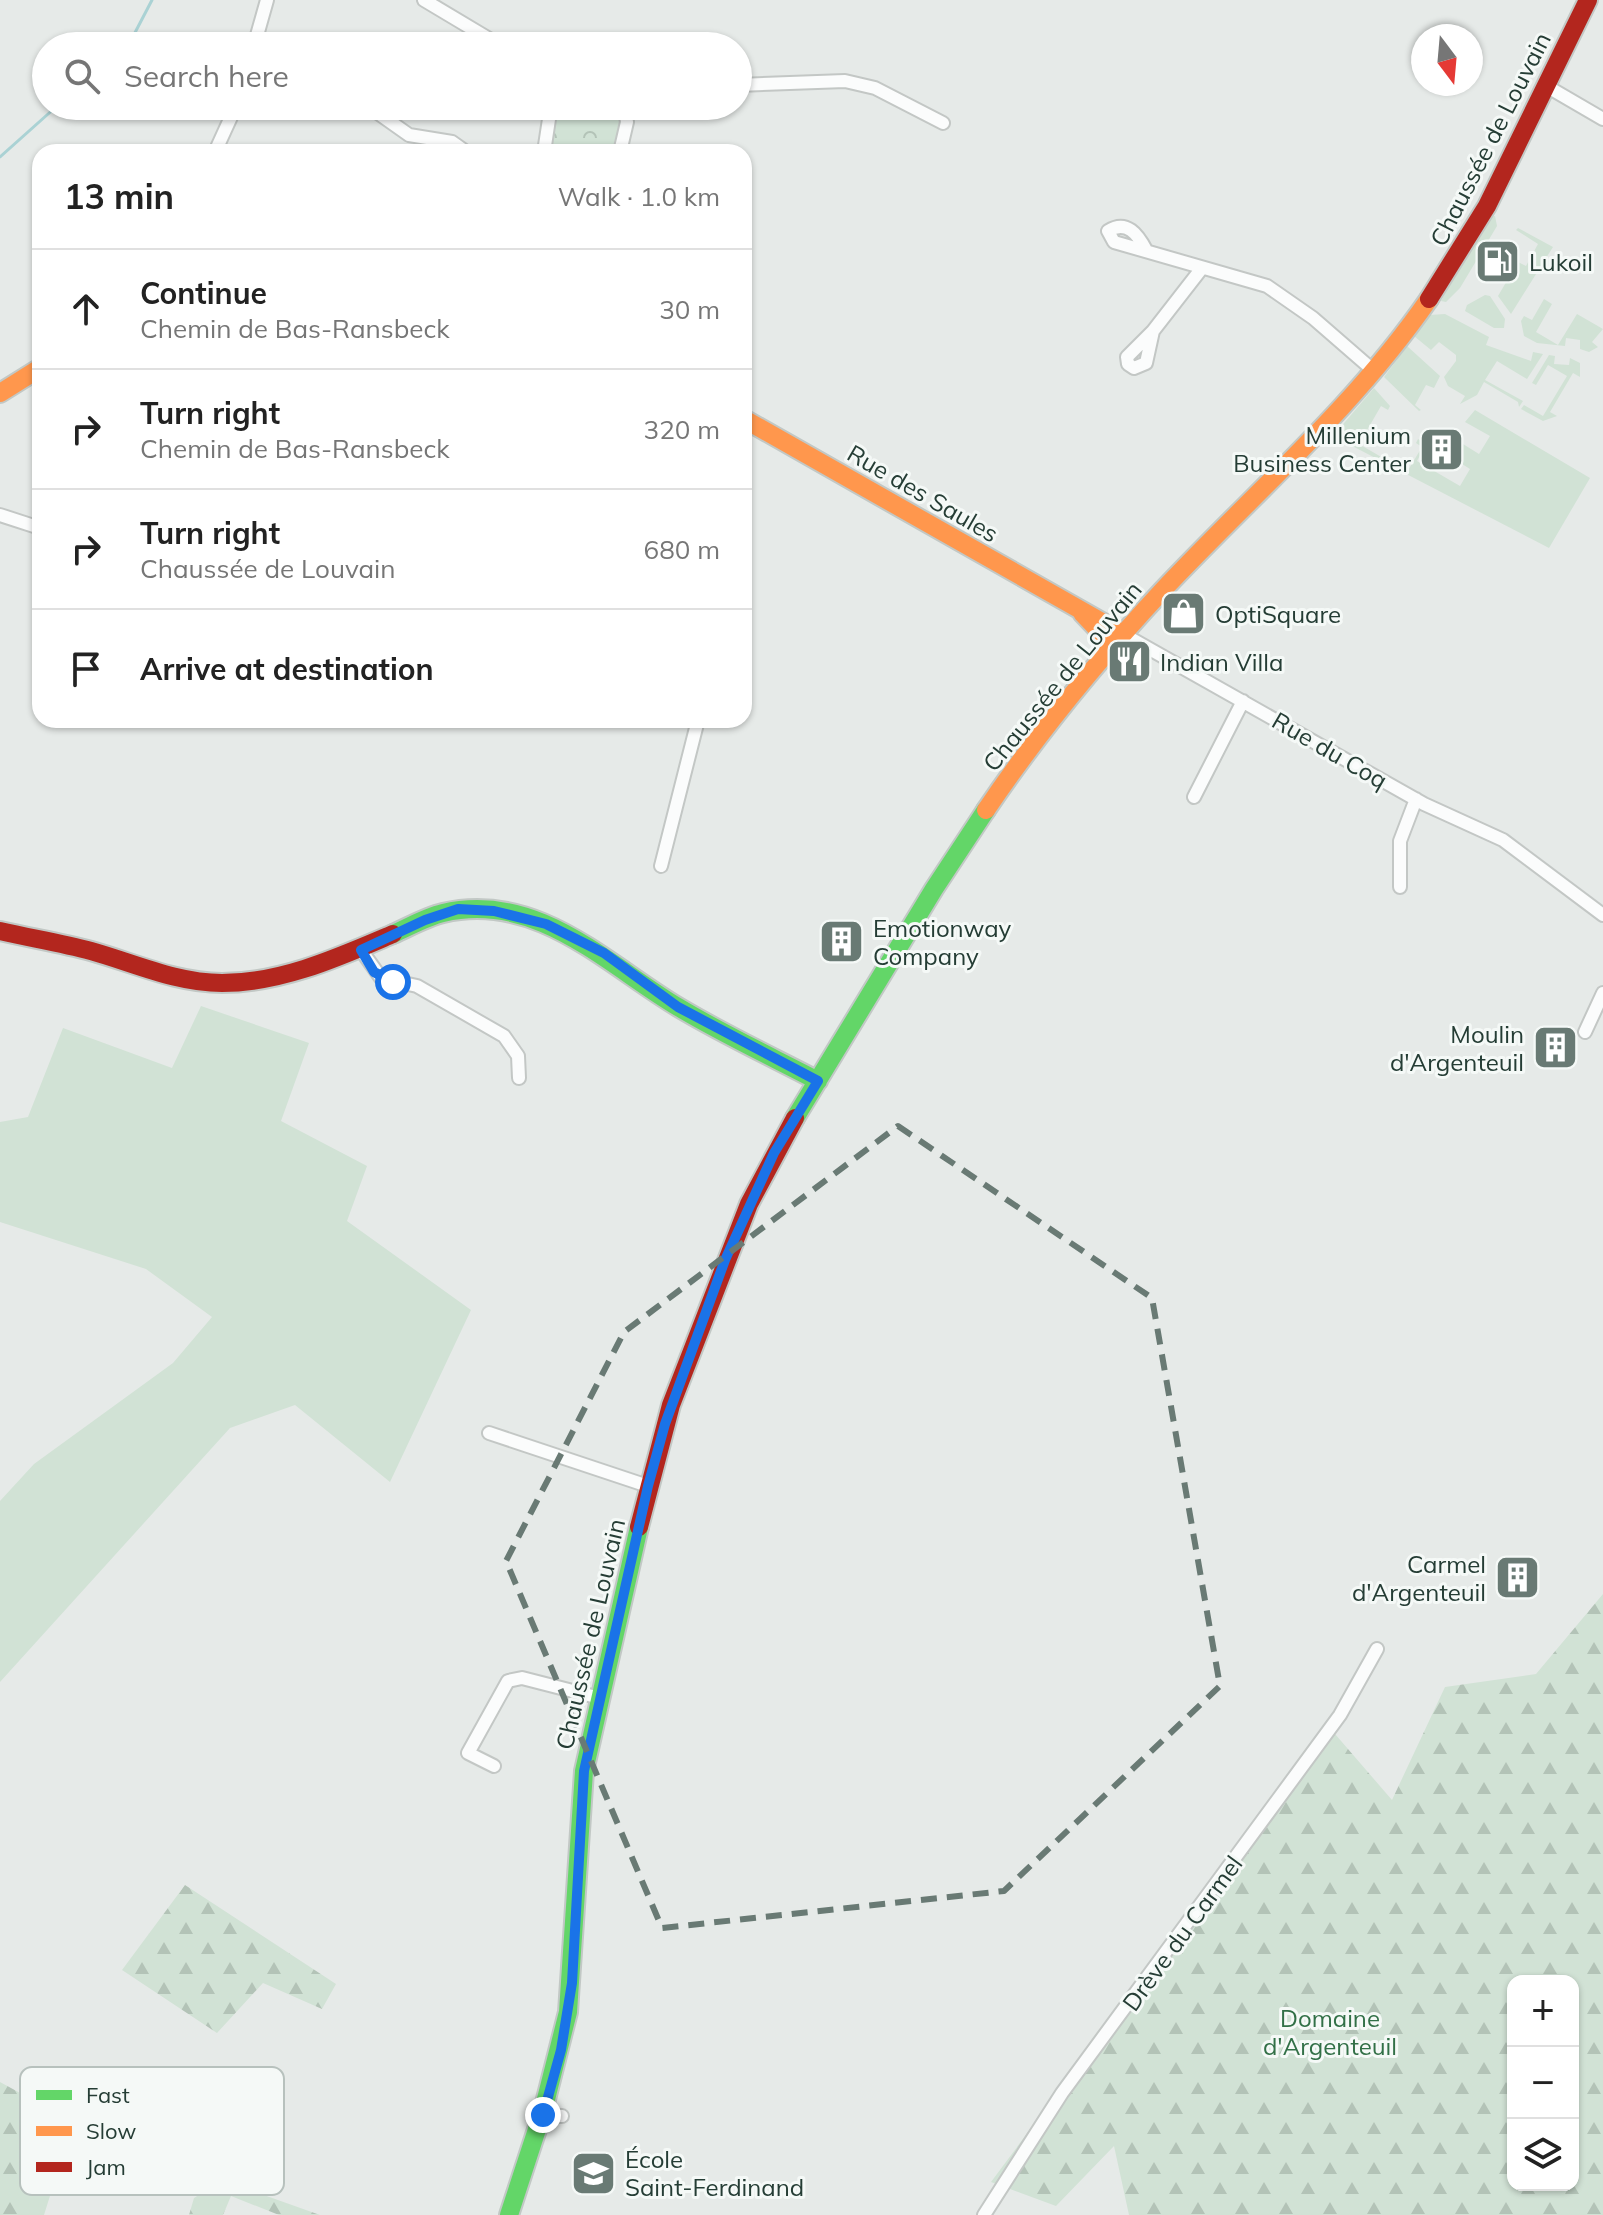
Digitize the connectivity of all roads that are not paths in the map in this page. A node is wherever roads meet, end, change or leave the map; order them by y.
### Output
1 (267, 0) edge
2 (424, 0) edge
3 (1588, 0) edge
4 (258, 32) edge
5 (478, 32) edge
6 (752, 84) edge
7 (1548, 87) junction
8 (1603, 119) edge
9 (230, 120) edge
10 (388, 120) edge
11 (549, 120) edge
12 (625, 120) edge
13 (943, 123) dead end
14 (219, 144) edge
15 (455, 144) edge
16 (545, 144) edge
17 (621, 144) edge
18 (1146, 250) dead end
19 (1202, 268) junction
20 (1153, 331) dead end
21 (1374, 371) junction
22 (32, 373) edge
23 (0, 393) edge
24 (752, 424) edge
25 (0, 515) edge
26 (32, 525) edge
27 (1161, 592) junction
28 (1098, 625) junction
29 (1123, 634) junction
30 (1095, 667) junction
31 (1243, 701) junction
32 (696, 728) edge
33 (1194, 797) dead end
34 (1416, 799) junction
35 (661, 866) dead end
36 (1400, 887) dead end
37 (1603, 915) edge
38 (0, 931) edge
39 (361, 950) junction
40 (1603, 993) edge
41 (1585, 1032) dead end
42 (519, 1078) dead end
43 (818, 1081) junction
44 (489, 1433) dead end
45 (648, 1486) junction
46 (1377, 1649) dead end
47 (600, 1698) junction
48 (494, 1766) dead end
49 (543, 2115) junction
50 (562, 2116) dead end
51 (509, 2215) edge
52 (984, 2215) edge

1 - 4 street
2 - 5 street
3 - 7 main road, Chaussée de Louvain
6 - 13 street
7 - 8 street
7 - 21 main road, Chaussée de Louvain
9 - 14 street
10 - 15 street
11 - 16 street
12 - 17 street
18 - 19 street
19 - 20 street
19 - 21 street
21 - 27 main road, Chaussée de Louvain
22 - 23 main road
24 - 28 main road, Rue des Saules
25 - 26 street
27 - 28 main road
27 - 29 main road, Chaussée de Louvain
28 - 29 main road, Rue des Saules
28 - 30 main road
29 - 30 main road, Chaussée de Louvain
29 - 31 street, Rue du Coq
30 - 43 main road, Chaussée de Louvain
31 - 33 street, Rue du Coq
31 - 34 street, Rue du Coq
32 - 35 street
34 - 36 street, Rue du Coq
34 - 37 street, Rue du Coq
38 - 39 main road
39 - 42 street
39 - 43 main road
40 - 41 street
43 - 45 main road, Chaussée de Louvain
44 - 45 street
45 - 47 main road, Chaussée de Louvain
46 - 52 street, Drève du Carmel
47 - 48 street
47 - 49 main road, Chaussée de Louvain
49 - 50 street
49 - 51 main road, Chaussée de Louvain

